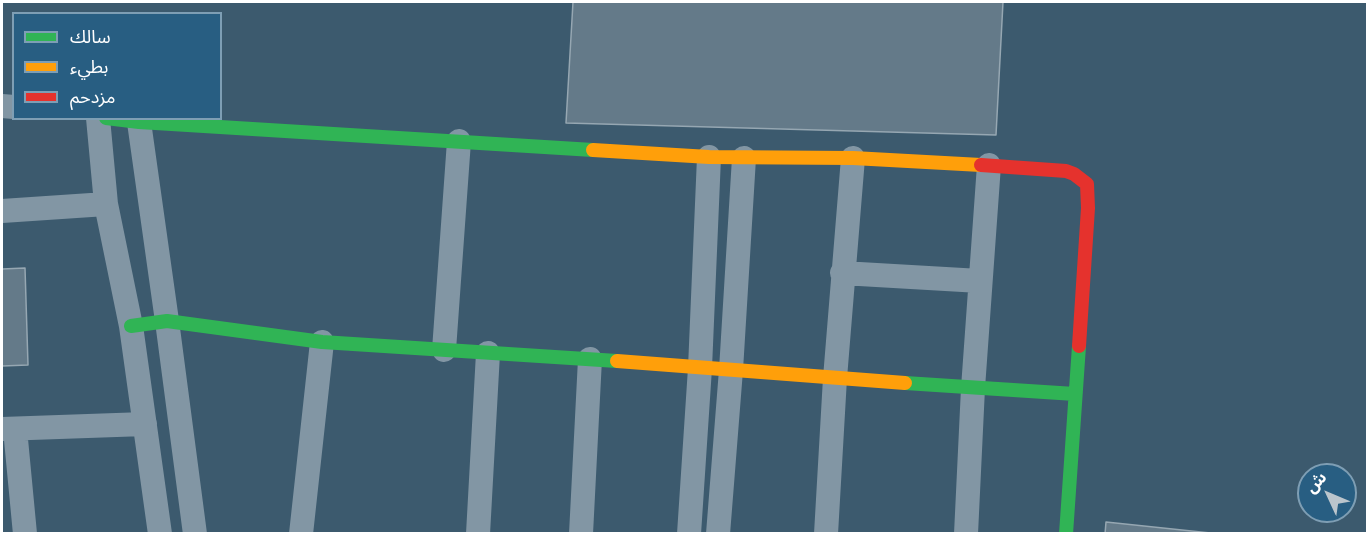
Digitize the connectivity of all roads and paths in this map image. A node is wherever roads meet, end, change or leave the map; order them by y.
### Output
1 (98, 120) edge
2 (122, 120) edge
3 (139, 122) junction
4 (459, 141) junction
5 (709, 157) junction
6 (744, 158) junction
7 (853, 158) junction
8 (989, 165) junction
9 (106, 204) junction
10 (2, 211) edge
11 (842, 273) junction
12 (980, 281) junction
13 (167, 321) junction
14 (131, 326) junction
15 (322, 342) junction
16 (444, 350) junction
17 (489, 353) junction
18 (590, 359) junction
19 (700, 368) junction
20 (731, 370) junction
21 (835, 378) junction
22 (973, 388) junction
23 (1075, 394) junction
24 (144, 424) junction
25 (8, 429) edge
26 (25, 534) edge
27 (160, 534) edge
28 (195, 534) edge
29 (301, 534) edge
30 (478, 534) edge
31 (581, 534) edge
32 (689, 534) edge
33 (718, 534) edge
34 (826, 534) edge
35 (966, 534) edge
36 (1066, 534) edge

1 - 9 street
2 - 3 street
3 - 4 street
3 - 13 street
4 - 5 street
4 - 16 street
5 - 6 street
5 - 19 street
6 - 7 street
6 - 20 street
7 - 8 street
7 - 11 street
8 - 12 street
8 - 23 street
9 - 10 street
9 - 14 street
11 - 12 street
11 - 21 street
12 - 22 street
13 - 14 street
13 - 15 street
13 - 28 street
14 - 24 street
15 - 16 street
15 - 29 street
16 - 17 street
17 - 18 street
17 - 30 street
18 - 19 street
18 - 31 street
19 - 20 street
19 - 32 street
20 - 21 street
20 - 33 street
21 - 22 street
21 - 34 street
22 - 23 street
22 - 35 street
23 - 36 street
24 - 25 street
24 - 27 street
25 - 26 street

